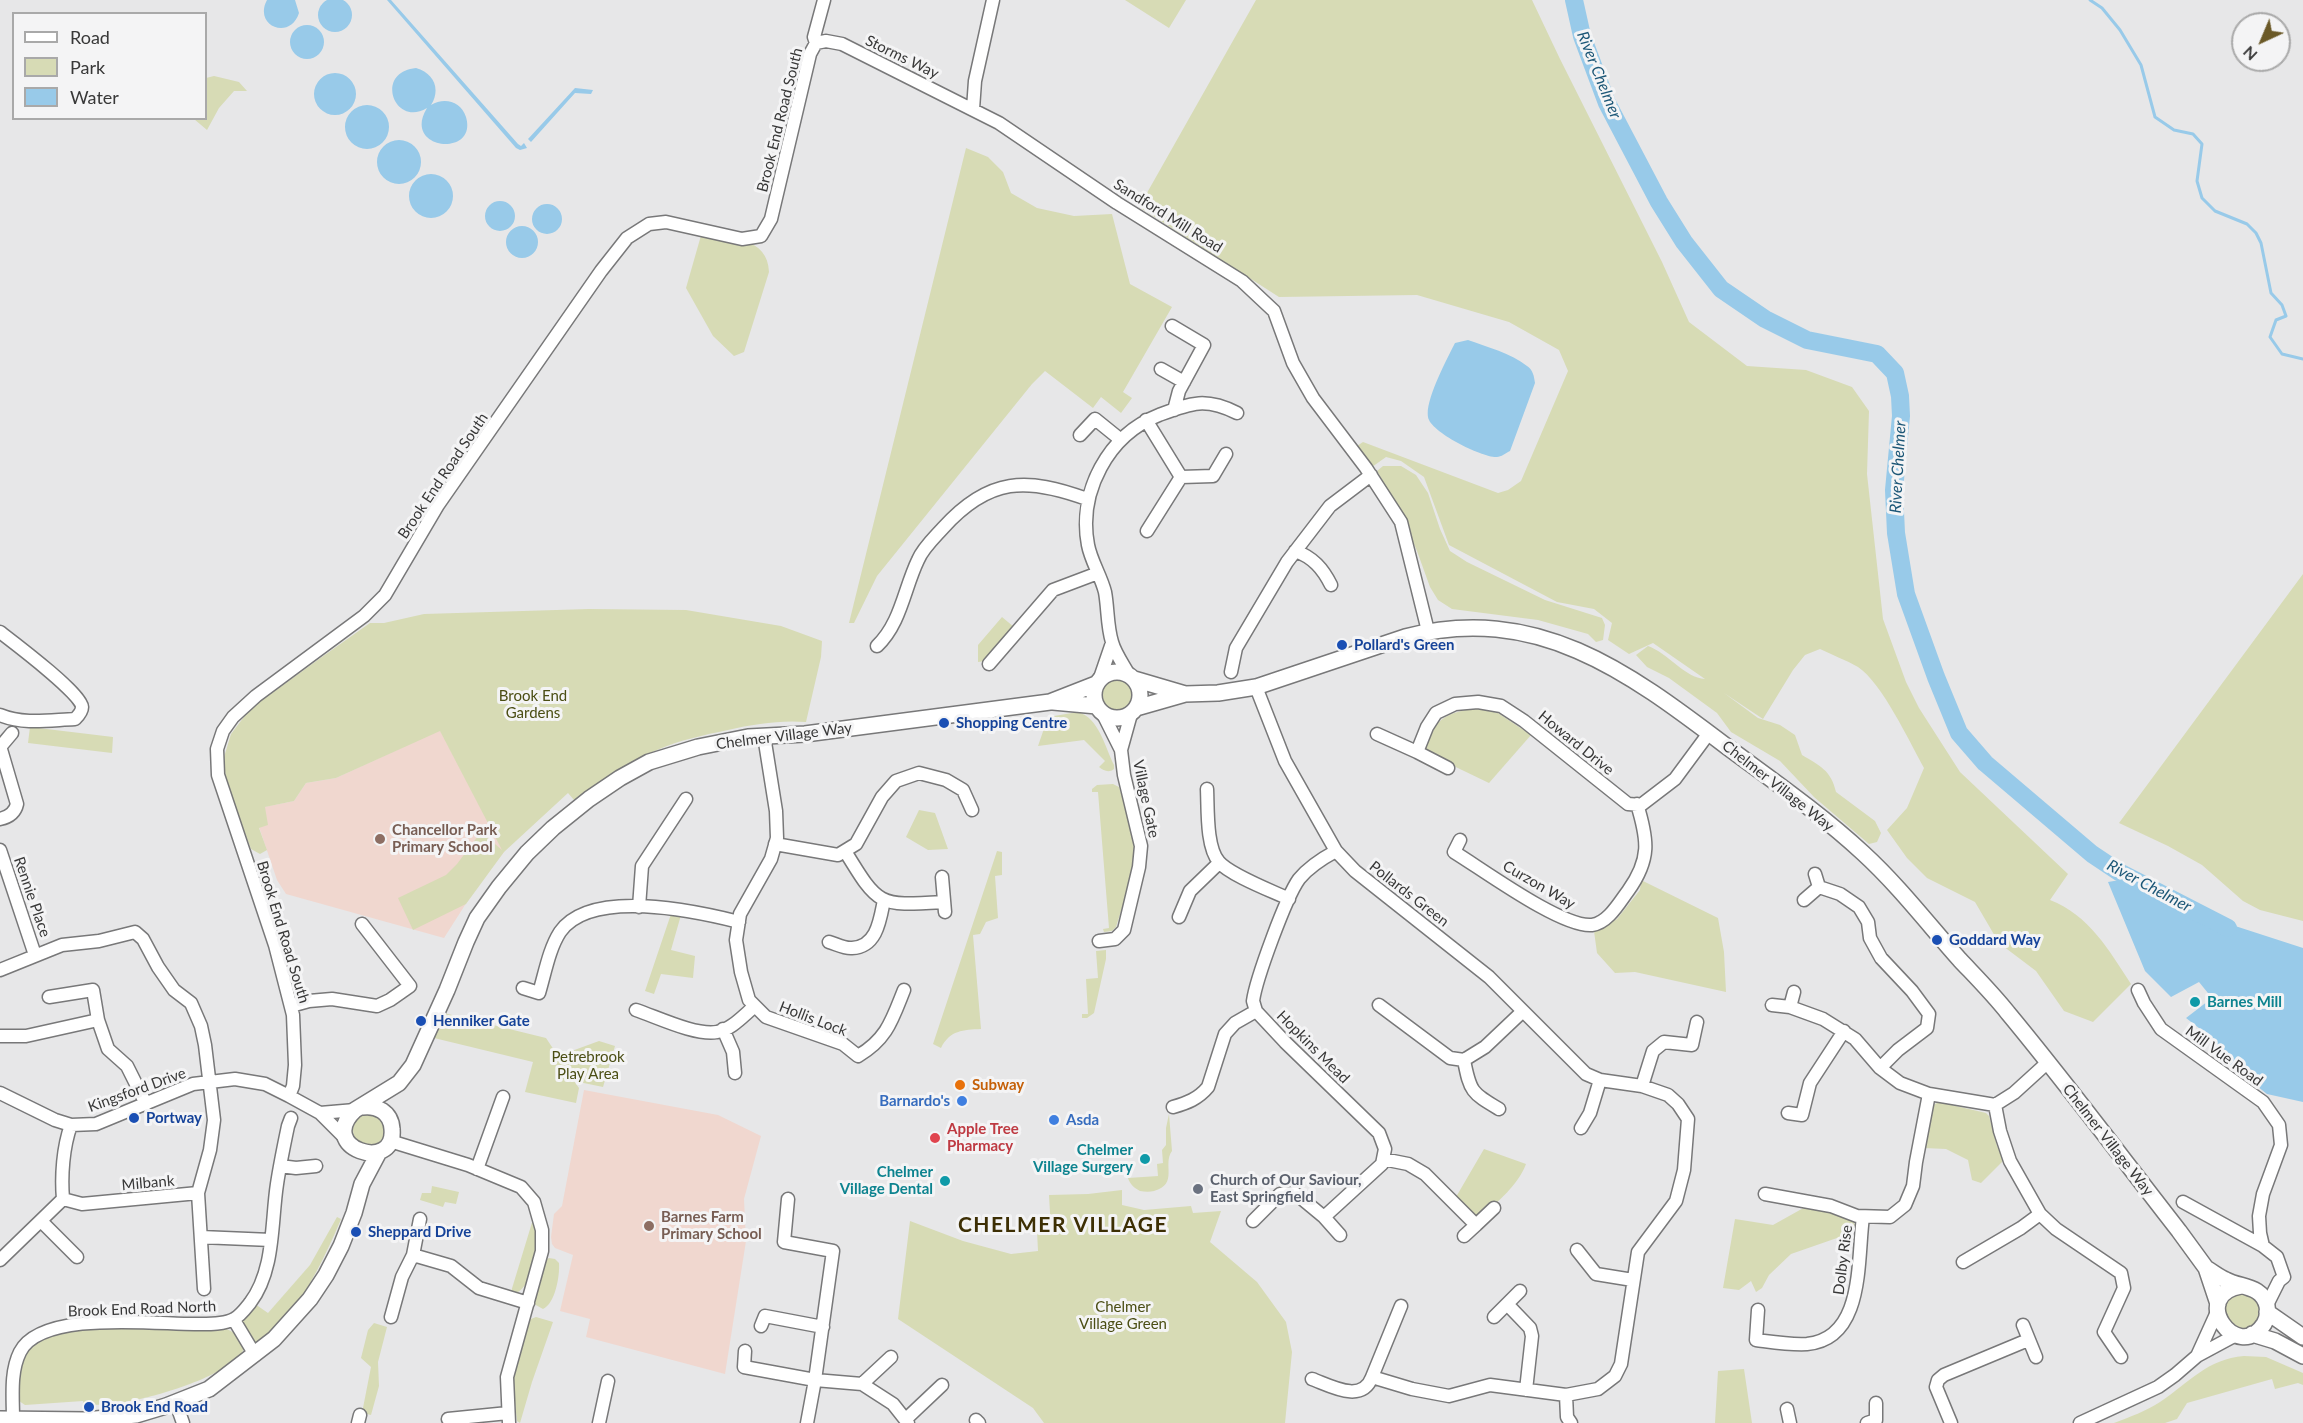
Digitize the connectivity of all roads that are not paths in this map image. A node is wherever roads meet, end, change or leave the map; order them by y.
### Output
1 (824, 0) edge
2 (993, 0) edge
3 (816, 43) junction
4 (973, 109) junction
5 (1172, 326) dead end
6 (1161, 369) dead end
7 (1184, 382) junction
8 (1174, 410) junction
9 (1237, 413) dead end
10 (1146, 420) junction
11 (1080, 435) dead end
12 (1121, 440) junction
13 (1226, 454) dead end
14 (1371, 475) junction
15 (1181, 477) junction
16 (1088, 499) junction
17 (1147, 531) dead end
18 (1295, 551) junction
19 (1098, 573) junction
20 (1331, 585) dead end
21 (1428, 631) junction
22 (0, 632) edge
23 (1112, 643) junction
24 (877, 646) dead end
25 (989, 664) dead end
26 (1231, 672) dead end
27 (1131, 677) junction
28 (1098, 681) junction
29 (1256, 687) junction
30 (1185, 694) junction
31 (1050, 702) junction
32 (1099, 709) junction
33 (1133, 711) junction
34 (0, 715) edge
35 (12, 733) dead end
36 (1710, 733) junction
37 (1377, 734) dead end
38 (764, 736) junction
39 (0, 746) edge
40 (1121, 750) junction
41 (1418, 752) junction
42 (1448, 768) dead end
43 (1207, 789) dead end
44 (686, 799) dead end
45 (1637, 804) junction
46 (972, 810) dead end
47 (0, 819) edge
48 (1461, 840) dead end
49 (775, 844) junction
50 (0, 850) edge
51 (845, 851) junction
52 (1336, 851) junction
53 (1219, 862) junction
54 (1815, 874) dead end
55 (942, 877) dead end
56 (1819, 887) junction
57 (1289, 899) junction
58 (884, 900) junction
59 (1804, 900) dead end
60 (639, 907) junction
61 (1179, 917) dead end
62 (739, 922) junction
63 (362, 924) dead end
64 (1099, 941) dead end
65 (829, 942) dead end
66 (36, 955) junction
67 (0, 970) edge
68 (523, 987) dead end
69 (904, 990) dead end
70 (2138, 990) dead end
71 (1794, 992) dead end
72 (49, 998) dead end
73 (1380, 1005) dead end
74 (1772, 1005) dead end
75 (291, 1006) junction
76 (754, 1006) junction
77 (1790, 1007) junction
78 (636, 1010) dead end
79 (1256, 1011) junction
80 (1522, 1012) junction
81 (98, 1020) junction
82 (1697, 1022) dead end
83 (723, 1029) junction
84 (1844, 1031) junction
85 (0, 1036) edge
86 (1464, 1060) junction
87 (2048, 1063) junction
88 (1880, 1068) junction
89 (735, 1073) dead end
90 (1600, 1080) junction
91 (210, 1082) junction
92 (399, 1083) junction
93 (1642, 1086) junction
94 (0, 1093) edge
95 (1929, 1094) junction
96 (289, 1096) junction
97 (503, 1097) dead end
98 (146, 1104) junction
99 (1995, 1105) junction
100 (1173, 1107) dead end
101 (358, 1109) junction
102 (1499, 1109) dead end
103 (320, 1113) junction
104 (1788, 1113) dead end
105 (291, 1118) dead end
106 (389, 1118) junction
107 (71, 1125) junction
108 (1581, 1128) dead end
109 (346, 1138) junction
110 (384, 1146) junction
111 (356, 1151) junction
112 (1383, 1159) junction
113 (280, 1166) junction
114 (316, 1166) dead end
115 (477, 1169) junction
116 (362, 1184) junction
117 (198, 1194) junction
118 (1765, 1194) dead end
119 (63, 1199) junction
120 (788, 1199) dead end
121 (2183, 1202) dead end
122 (1494, 1208) dead end
123 (2040, 1214) junction
124 (1324, 1217) junction
125 (1863, 1217) junction
126 (420, 1219) dead end
127 (41, 1221) junction
128 (1253, 1221) dead end
129 (1476, 1225) junction
130 (1340, 1235) dead end
131 (1464, 1236) dead end
132 (201, 1237) junction
133 (271, 1240) junction
134 (2263, 1246) junction
135 (1576, 1250) dead end
136 (413, 1255) junction
137 (77, 1257) dead end
138 (0, 1260) edge
139 (1963, 1262) dead end
140 (2206, 1268) junction
141 (1634, 1280) junction
142 (2279, 1281) junction
143 (2244, 1286) junction
144 (204, 1289) dead end
145 (1520, 1291) dead end
146 (528, 1303) junction
147 (1507, 1304) junction
148 (1401, 1306) dead end
149 (2218, 1308) junction
150 (2267, 1309) junction
151 (1758, 1310) dead end
152 (391, 1317) dead end
153 (1494, 1317) dead end
154 (234, 1320) junction
155 (2023, 1325) dead end
156 (762, 1326) dead end
157 (823, 1327) junction
158 (2252, 1334) junction
159 (2236, 1335) junction
160 (2303, 1337) edge
161 (2028, 1340) junction
162 (745, 1351) dead end
163 (255, 1355) junction
164 (2197, 1356) junction
165 (2303, 1356) edge
166 (891, 1357) dead end
167 (2036, 1357) dead end
168 (2121, 1357) dead end
169 (1372, 1377) junction
170 (1312, 1379) dead end
171 (815, 1380) junction
172 (608, 1381) dead end
173 (862, 1384) junction
174 (942, 1385) dead end
175 (1526, 1390) junction
176 (1566, 1395) junction
177 (176, 1403) junction
178 (1876, 1403) dead end
179 (1787, 1409) dead end
180 (508, 1418) edge
181 (6, 1419) edge
182 (448, 1419) dead end
183 (907, 1421) edge
184 (183, 1423) edge
185 (600, 1423) edge
186 (807, 1423) edge
187 (1571, 1423) edge
188 (1790, 1423) edge
189 (1867, 1423) edge
190 (1951, 1423) edge
191 (2080, 1423) edge

1 - 3 street, Brook End Road South
2 - 4 street
3 - 4 street, Storms Way
3 - 75 street, Brook End Road South
4 - 14 street, Sandford Mill Road
5 - 7 street
6 - 7 street
7 - 8 street
8 - 9 street
8 - 10 street
10 - 12 street
10 - 15 street
11 - 12 street
12 - 16 street
13 - 15 street
14 - 18 street
14 - 21 street, Sandford Mill Road
15 - 17 street
16 - 19 street
16 - 24 street
18 - 20 street
18 - 26 street
19 - 23 street
19 - 25 street
21 - 29 street, Chelmer Village Way
21 - 36 street, Chelmer Village Way
22 - 34 street
23 - 27 street
23 - 28 street
27 - 28 street, Chelmer Village Way
27 - 30 street, Chelmer Village Way
27 - 33 street
28 - 31 street, Chelmer Village Way
28 - 32 street
29 - 30 street, Chelmer Village Way
29 - 52 street, Pollards Green
30 - 33 street, Chelmer Village Way
31 - 32 street, Chelmer Village Way
31 - 38 street, Chelmer Village Way
32 - 33 street, Chelmer Village Way
32 - 40 street, Village Gate
33 - 40 street, Village Gate
35 - 39 street
36 - 45 street
36 - 87 street, Chelmer Village Way
37 - 41 street
38 - 49 street
38 - 92 street, Chelmer Village Way
39 - 47 street
40 - 64 street, Village Gate
41 - 42 street
41 - 45 street, Howard Drive
43 - 53 street
44 - 60 street
45 - 48 street, Curzon Way
46 - 51 street
49 - 51 street
49 - 62 street
50 - 66 street, Rennie Place
51 - 58 street
52 - 57 street, Hopkins Mead
52 - 80 street, Pollards Green
53 - 57 street
53 - 61 street
54 - 56 street
55 - 58 street
56 - 59 street
56 - 88 street
57 - 79 street, Hopkins Mead
58 - 65 street
60 - 62 street
60 - 68 street
62 - 76 street
63 - 75 street
66 - 67 street
66 - 91 street
69 - 76 street, Hollis Lock
70 - 134 street, Mill Vue Road
71 - 77 street
72 - 81 street
73 - 86 street
74 - 77 street
75 - 96 street, Brook End Road South
76 - 83 street
77 - 84 street
78 - 83 street
79 - 100 street
79 - 112 street, Hopkins Mead
80 - 86 street
80 - 90 street, Pollards Green
81 - 85 street
81 - 98 street
82 - 93 street
83 - 89 street
84 - 88 street
84 - 104 street
86 - 102 street
87 - 99 street
87 - 140 street, Chelmer Village Way
88 - 95 street
90 - 93 street, Pollards Green
90 - 108 street
91 - 96 street, Kingsford Drive
91 - 98 street, Kingsford Drive
91 - 117 street
92 - 101 street, Chelmer Village Way
92 - 106 street, Chelmer Village Way
93 - 141 street, Pollards Green
94 - 107 street, Kingsford Drive
95 - 99 street
95 - 125 street
96 - 103 street, Kingsford Drive
97 - 115 street
98 - 107 street, Kingsford Drive
99 - 123 street
101 - 103 street
101 - 106 street
101 - 109 street
103 - 109 street, Kingsford Drive
105 - 113 street, Brook End Road North
106 - 110 street, Chelmer Village Way
107 - 119 street
109 - 111 street
110 - 111 street
110 - 115 street
110 - 116 street
111 - 116 street
112 - 124 street
112 - 129 street
113 - 114 street
113 - 133 street, Brook End Road North
115 - 146 street
116 - 163 street
117 - 119 street, Milbank
117 - 132 street
118 - 125 street
119 - 127 street
120 - 157 street
121 - 134 street
122 - 129 street
123 - 139 street
123 - 168 street
124 - 128 street
124 - 130 street
125 - 151 street, Dolby Rise
126 - 136 street
127 - 137 street
127 - 138 street
129 - 131 street
132 - 133 street
132 - 144 street
133 - 154 street, Brook End Road North
134 - 142 street
135 - 141 street
136 - 146 street
136 - 152 street
140 - 143 street, Chelmer Village Way
140 - 149 street, Chelmer Village Way
141 - 176 street, Pollards Green
142 - 143 street
142 - 150 street
143 - 149 street
143 - 150 street, Chelmer Village Way
145 - 147 street
146 - 180 street
147 - 153 street
147 - 175 street
148 - 169 street
149 - 159 street, Chelmer Village Way
149 - 164 street
150 - 158 street
150 - 160 street, Chelmer Village Way
154 - 163 street, Brook End Road North
154 - 181 street, Brook End Road North
155 - 161 street
156 - 157 street
157 - 171 street
158 - 159 street
158 - 165 street
159 - 164 street
161 - 167 street
161 - 190 street
162 - 171 street
163 - 177 street
164 - 191 street
166 - 173 street
169 - 170 street
169 - 175 street, Pollards Green
171 - 173 street
171 - 186 street
172 - 185 street
173 - 183 street
174 - 183 street
175 - 176 street, Pollards Green
176 - 187 street
177 - 181 street
177 - 184 street
178 - 189 street
179 - 188 street
180 - 182 street

